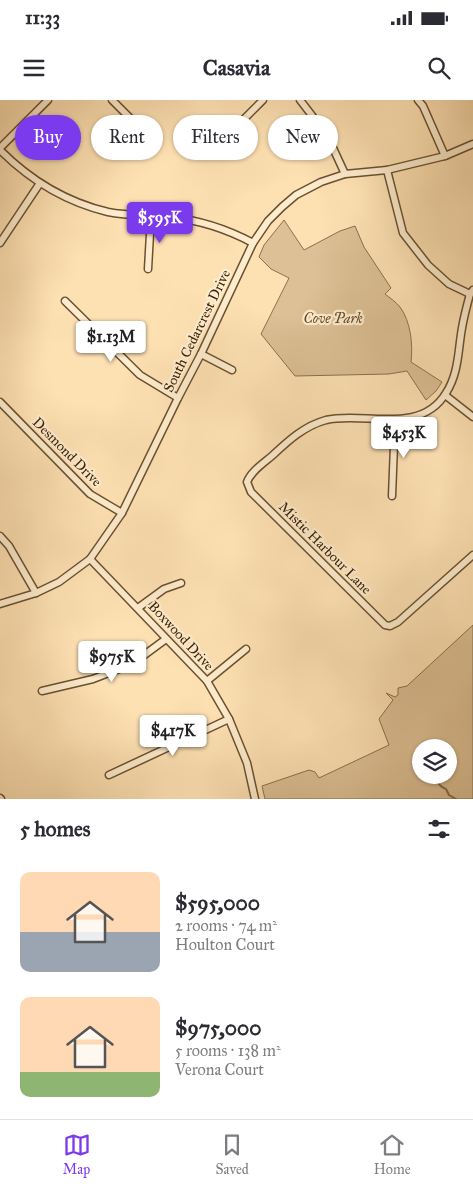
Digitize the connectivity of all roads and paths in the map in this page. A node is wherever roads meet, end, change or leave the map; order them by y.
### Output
1 (48, 100) edge
2 (112, 100) edge
3 (263, 100) edge
4 (300, 100) edge
5 (418, 100) edge
6 (127, 115) edge
7 (248, 115) edge
8 (473, 144) edge
9 (0, 149) edge
10 (445, 156) junction
11 (387, 170) junction
12 (345, 174) junction
13 (40, 183) junction
14 (152, 216) junction
15 (0, 243) edge
16 (253, 243) junction
17 (148, 269) dead end
18 (472, 292) edge
19 (65, 301) dead end
20 (201, 354) junction
21 (232, 370) dead end
22 (445, 395) junction
23 (178, 398) junction
24 (0, 402) edge
25 (473, 416) edge
26 (395, 420) junction
27 (392, 496) dead end
28 (122, 513) junction
29 (0, 536) edge
30 (473, 555) edge
31 (90, 559) junction
32 (181, 583) dead end
33 (36, 594) junction
34 (0, 604) edge
35 (138, 608) junction
36 (166, 639) junction
37 (246, 649) dead end
38 (207, 681) junction
39 (42, 691) dead end
40 (229, 719) junction
41 (109, 775) dead end
42 (255, 799) edge

1 - 9 street
2 - 6 street
3 - 7 street
4 - 12 street
5 - 10 street
8 - 10 street, South Cedarcrest Drive
9 - 13 street
10 - 11 street, South Cedarcrest Drive
11 - 12 street, South Cedarcrest Drive
11 - 18 street
12 - 16 street, South Cedarcrest Drive
13 - 14 street
13 - 15 street
14 - 16 street
14 - 17 street
16 - 20 street, South Cedarcrest Drive
18 - 22 street
19 - 23 street
20 - 21 street
20 - 23 street, South Cedarcrest Drive
22 - 25 street
22 - 26 street
23 - 28 street, South Cedarcrest Drive
24 - 28 street, Desmond Drive
26 - 27 street
26 - 30 street, Mistic Harbour Lane
28 - 31 street, South Cedarcrest Drive
29 - 33 street
31 - 33 street, South Cedarcrest Drive
31 - 35 street, Boxwood Drive
32 - 35 street
33 - 34 street, South Cedarcrest Drive
35 - 36 street, Boxwood Drive
36 - 38 street, Boxwood Drive
36 - 39 street
37 - 38 street
38 - 40 street, Boxwood Drive
40 - 41 street
40 - 42 street, Boxwood Drive

